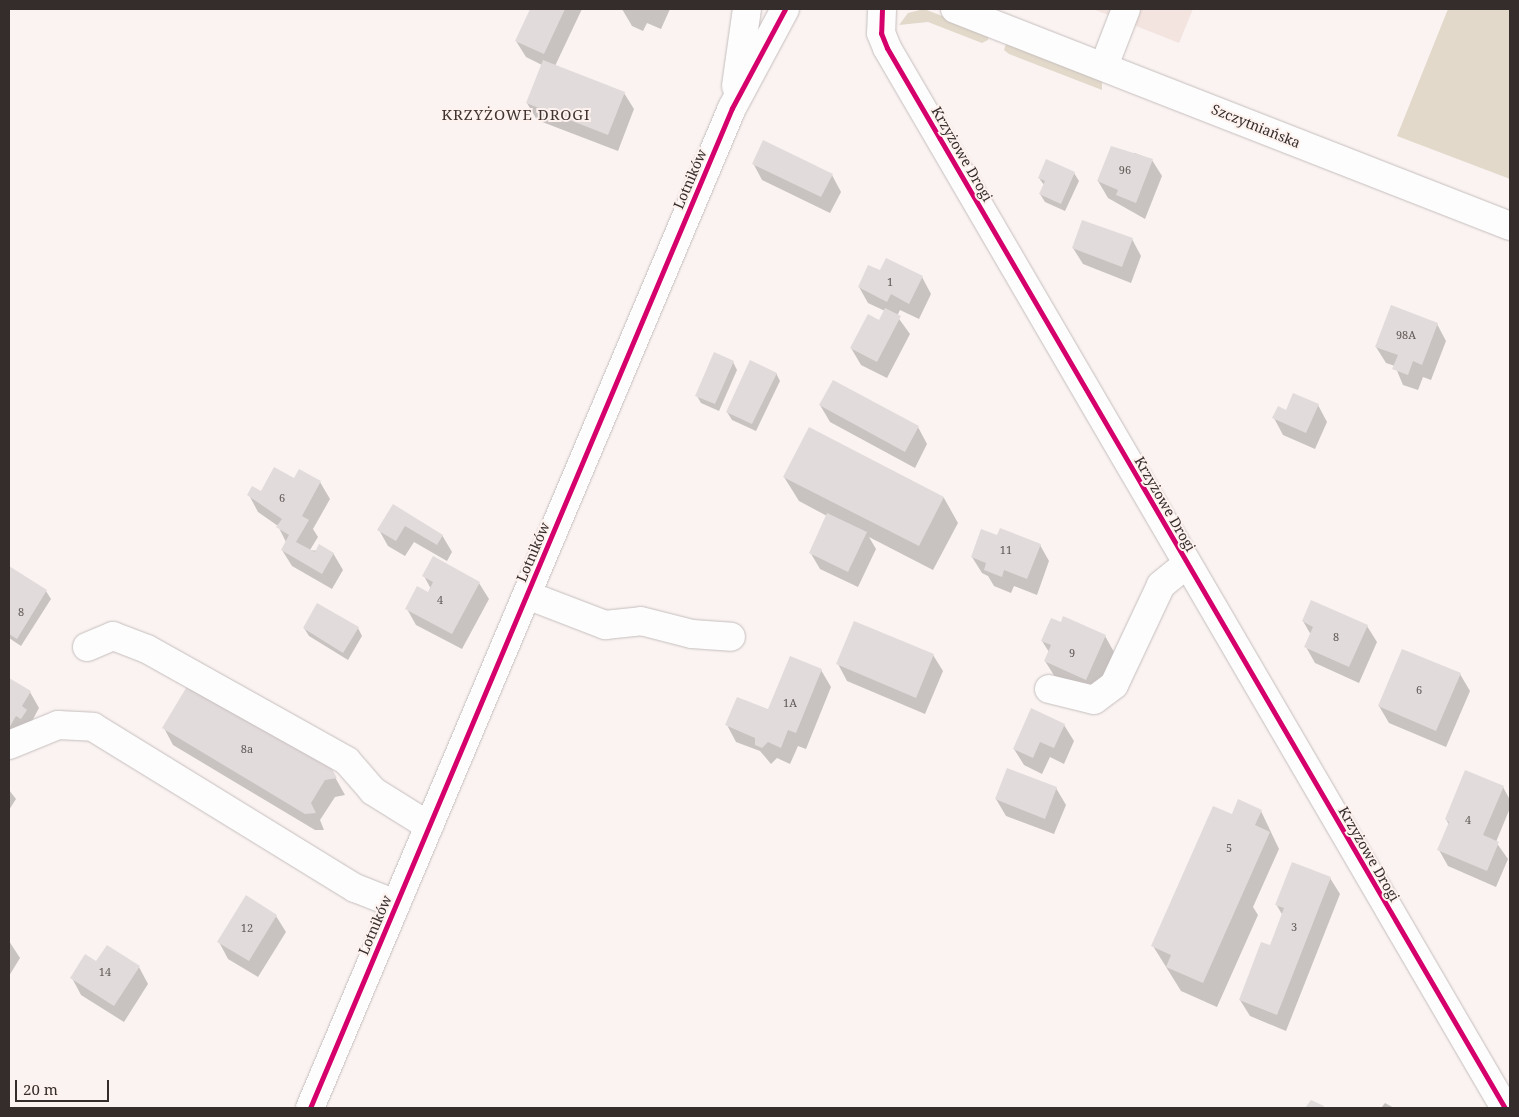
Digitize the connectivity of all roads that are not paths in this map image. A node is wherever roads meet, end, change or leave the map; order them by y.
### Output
1 (747, 9) edge
2 (785, 9) edge
3 (882, 9) edge
4 (955, 9) edge
5 (973, 9) edge
6 (1126, 9) edge
7 (1001, 26) junction
8 (1104, 66) junction
9 (732, 108) junction
10 (1510, 226) edge
11 (1187, 564) junction
12 (527, 595) junction
13 (731, 637) dead end
14 (87, 647) dead end
15 (1049, 689) dead end
16 (9, 745) edge
17 (429, 826) junction
18 (396, 904) junction
19 (310, 1108) edge
20 (1505, 1108) edge

1 - 9 street, Lotników
2 - 9 street, Lotników
3 - 11 street, Krzyżowe Drogi
4 - 7 street, Szczytniańska
5 - 7 street, Szczytniańska
6 - 8 street
7 - 8 street, Szczytniańska
8 - 10 street, Szczytniańska
9 - 12 street, Lotników
11 - 15 street
11 - 20 street, Krzyżowe Drogi
12 - 13 street
12 - 17 street, Lotników
14 - 17 street
16 - 18 street
17 - 18 street, Lotników
18 - 19 street, Lotników

